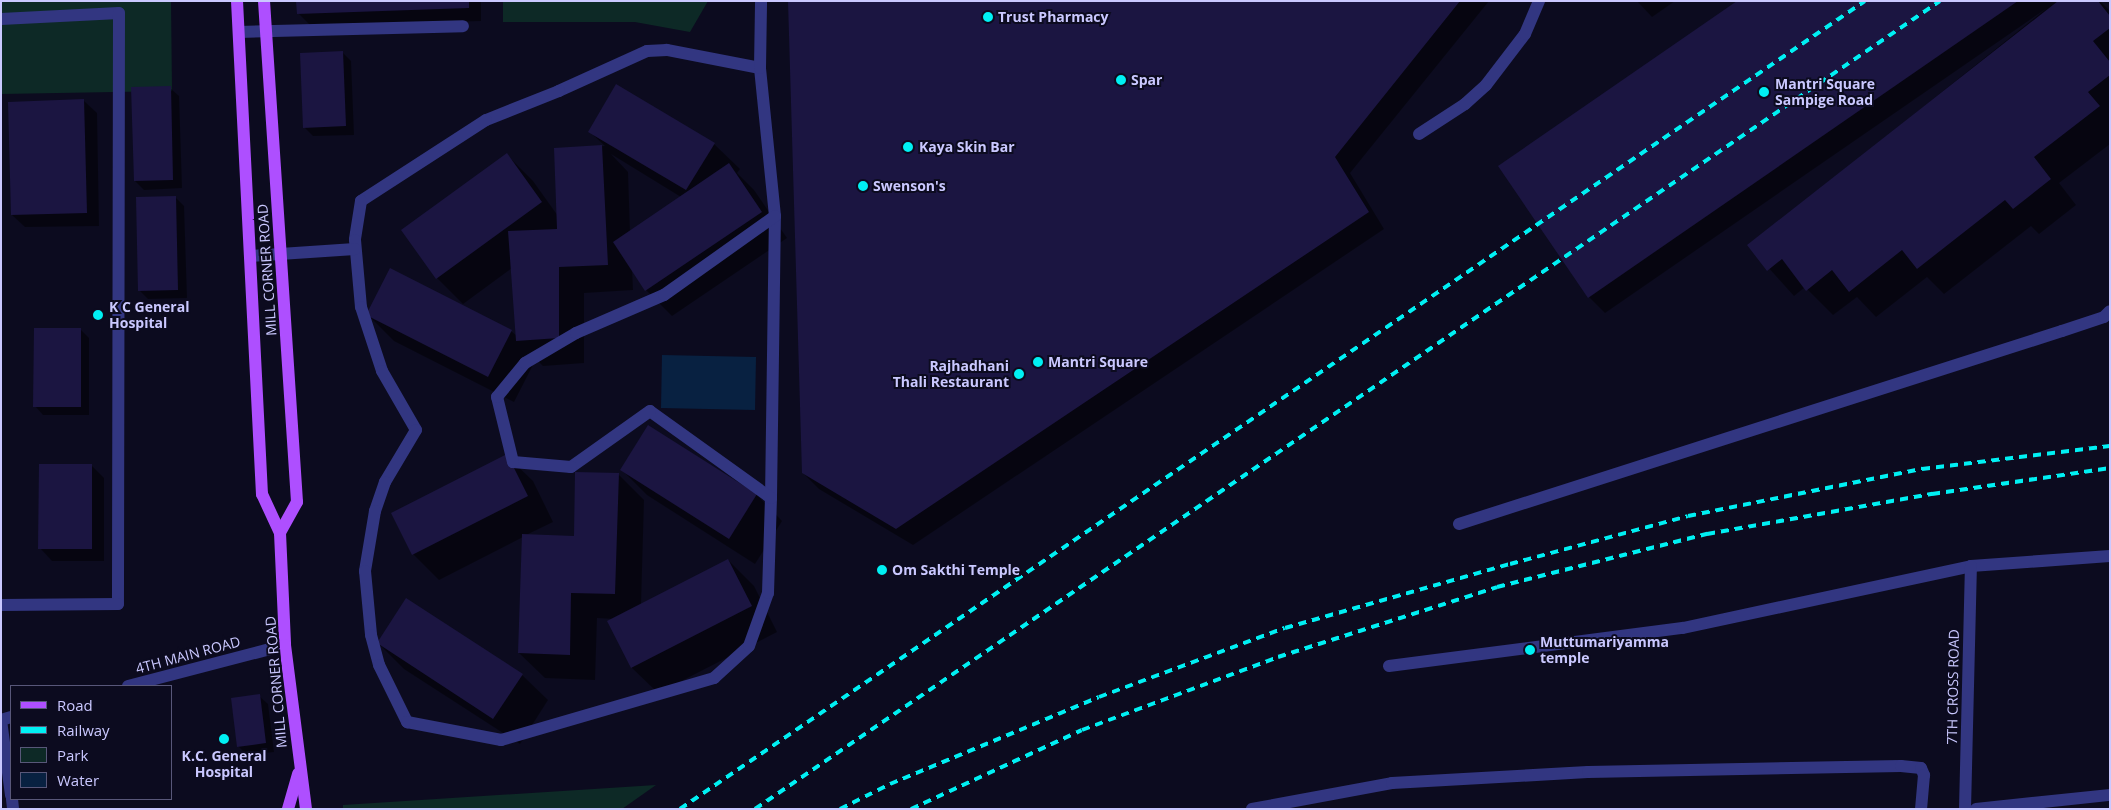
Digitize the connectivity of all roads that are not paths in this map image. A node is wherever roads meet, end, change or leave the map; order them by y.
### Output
1 (237, 1) edge
2 (264, 1) edge
3 (761, 1) edge
4 (1539, 1) edge
5 (1, 19) edge
6 (462, 26) dead end
7 (239, 32) junction
8 (266, 32) junction
9 (760, 68) junction
10 (1419, 134) dead end
11 (775, 216) junction
12 (355, 249) junction
13 (281, 254) junction
14 (250, 256) junction
15 (2110, 311) edge
16 (771, 498) junction
17 (1459, 524) dead end
18 (280, 533) junction
19 (2110, 556) edge
20 (1971, 566) junction
21 (1, 605) edge
22 (285, 645) junction
23 (1390, 666) dead end
24 (132, 685) edge
25 (1, 720) edge
26 (299, 768) junction
27 (10, 788) edge
28 (2110, 795) edge
29 (288, 809) edge
30 (306, 809) edge
31 (1252, 809) edge
32 (1921, 809) edge
33 (1966, 809) edge
34 (1976, 809) edge

1 - 7 main road, MILL CORNER ROAD
2 - 8 main road, MILL CORNER ROAD
3 - 9 street
4 - 10 street
5 - 21 street
6 - 8 street
7 - 8 street
7 - 14 main road, MILL CORNER ROAD
8 - 13 main road, MILL CORNER ROAD
9 - 11 street
9 - 12 street
11 - 16 street
11 - 16 street
12 - 13 street
12 - 16 street
13 - 14 street
13 - 18 main road, MILL CORNER ROAD
14 - 18 main road, MILL CORNER ROAD
15 - 17 street
18 - 22 main road, MILL CORNER ROAD
19 - 20 street
20 - 23 street
20 - 33 street, 7TH CROSS ROAD
22 - 24 street, 4TH MAIN ROAD
22 - 26 main road, MILL CORNER ROAD
25 - 27 street
26 - 29 main road, MILL CORNER ROAD
26 - 30 main road, MILL CORNER ROAD
28 - 34 street
31 - 32 street

